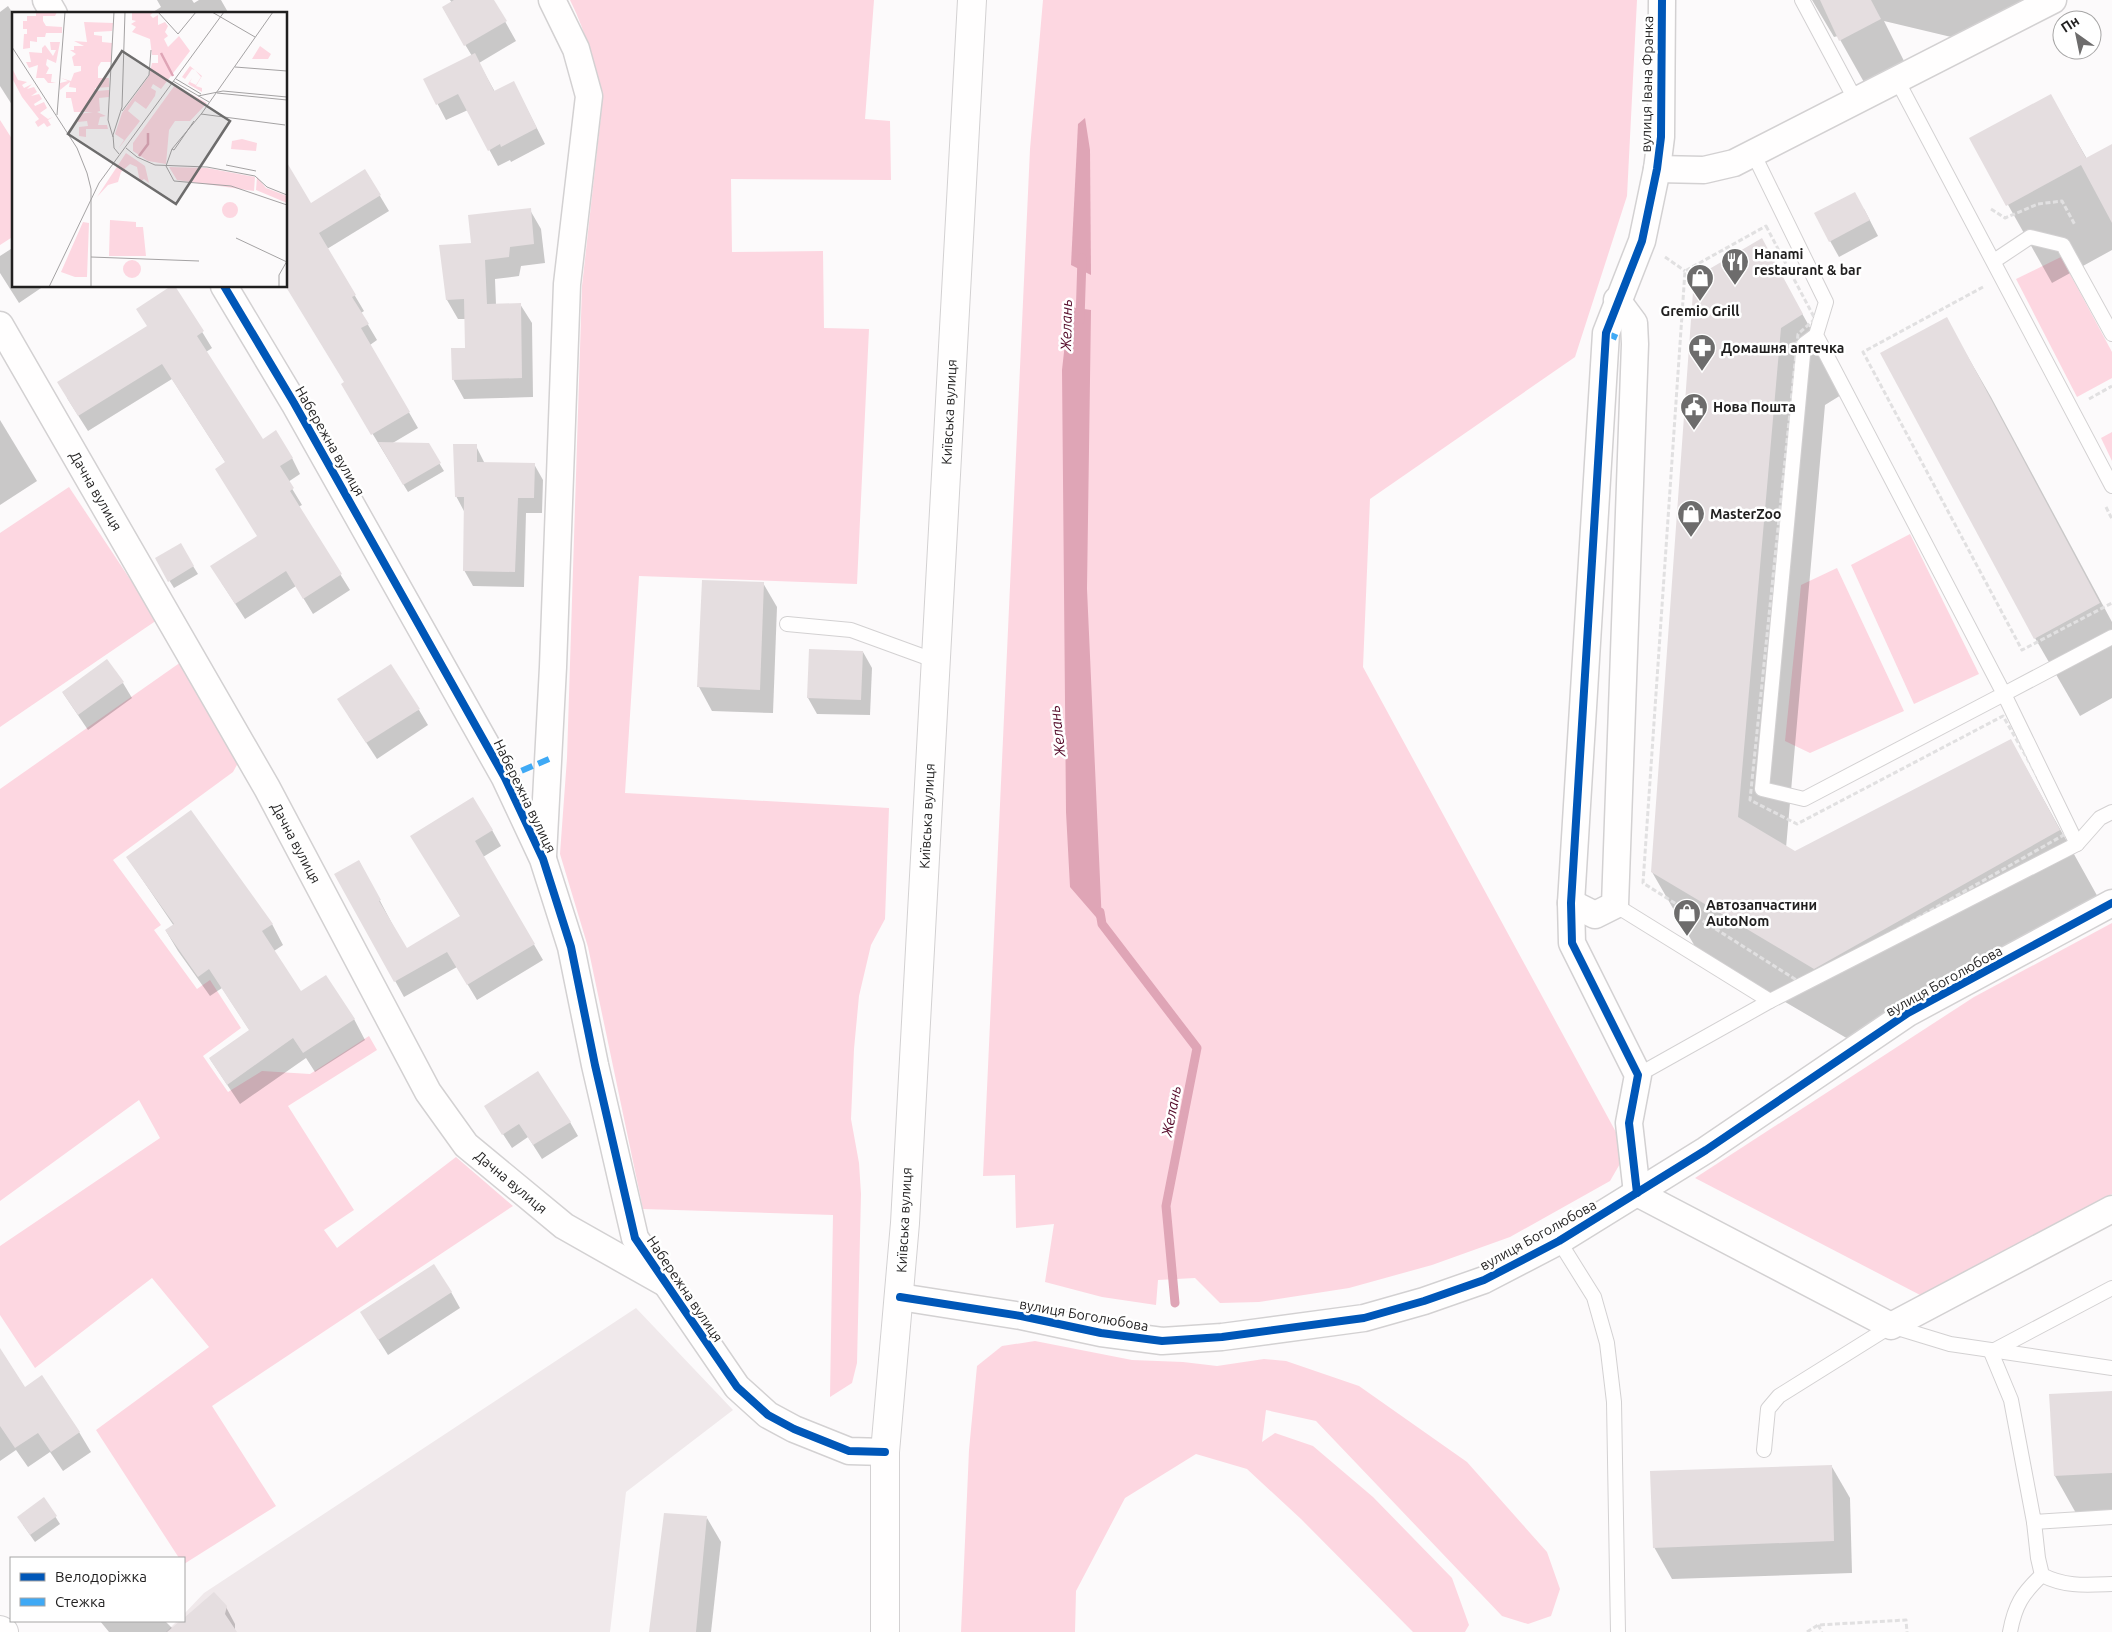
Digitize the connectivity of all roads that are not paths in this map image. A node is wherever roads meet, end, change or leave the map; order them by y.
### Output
1 (46, 0) edge
2 (552, 0) edge
3 (972, 0) edge
4 (1662, 0) edge
5 (1802, 0) edge
6 (2053, 0) edge
7 (53, 12) edge
8 (1897, 80) junction
9 (1856, 101) junction
10 (1753, 153) junction
11 (1657, 169) junction
12 (1994, 261) junction
13 (225, 288) edge
14 (1617, 300) junction
15 (0, 325) edge
16 (2112, 334) edge
17 (1816, 335) junction
18 (2112, 486) edge
19 (788, 624) dead end
20 (2112, 637) edge
21 (936, 661) junction
22 (2004, 694) junction
23 (2112, 812) edge
24 (2077, 844) junction
25 (543, 859) junction
26 (1571, 903) junction
27 (2112, 903) edge
28 (1615, 905) junction
29 (1770, 1001) junction
30 (1638, 1075) junction
31 (1636, 1193) junction
32 (2112, 1209) edge
33 (1559, 1241) junction
34 (670, 1286) junction
35 (2112, 1288) edge
36 (900, 1297) junction
37 (1891, 1326) junction
38 (1991, 1352) junction
39 (2112, 1368) edge
40 (1764, 1450) dead end
41 (885, 1452) junction
42 (2112, 1517) edge
43 (2034, 1522) junction
44 (2042, 1575) junction
45 (2112, 1584) edge
46 (0, 1630) edge
47 (4, 1632) edge
48 (885, 1632) edge
49 (1618, 1632) edge
50 (2010, 1632) edge

1 - 7 street
2 - 25 street
3 - 21 main road, Київська вулиця
4 - 11 street, вулиця Івана Франка
5 - 9 lane
6 - 8 street, вулиця Івана Франка
8 - 9 street, вулиця Івана Франка
8 - 12 lane
9 - 10 street, вулиця Івана Франка
10 - 11 street, вулиця Івана Франка
10 - 17 lane
11 - 14 street
12 - 16 lane
12 - 18 lane
13 - 25 street, Набережна вулиця
14 - 26 street
14 - 28 street
15 - 34 street, Дачна вулиця
17 - 22 lane
17 - 22 lane
19 - 21 lane
20 - 22 lane
21 - 36 main road, Київська вулиця
22 - 24 lane
23 - 24 lane
24 - 29 lane
25 - 34 street, Набережна вулиця
26 - 28 street
26 - 30 street
27 - 31 street, вулиця Боголюбова
28 - 29 lane
29 - 30 lane
30 - 31 street
31 - 33 street, вулиця Боголюбова
31 - 37 street
32 - 37 street
33 - 36 street, вулиця Боголюбова
33 - 49 lane
34 - 41 street, Набережна вулиця
35 - 38 lane
36 - 41 main road, Київська вулиця
37 - 38 lane
37 - 40 lane
38 - 39 lane
38 - 43 lane
41 - 48 main road, Київська вулиця
42 - 43 lane
43 - 44 lane
44 - 45 lane
44 - 50 lane
46 - 47 main road

